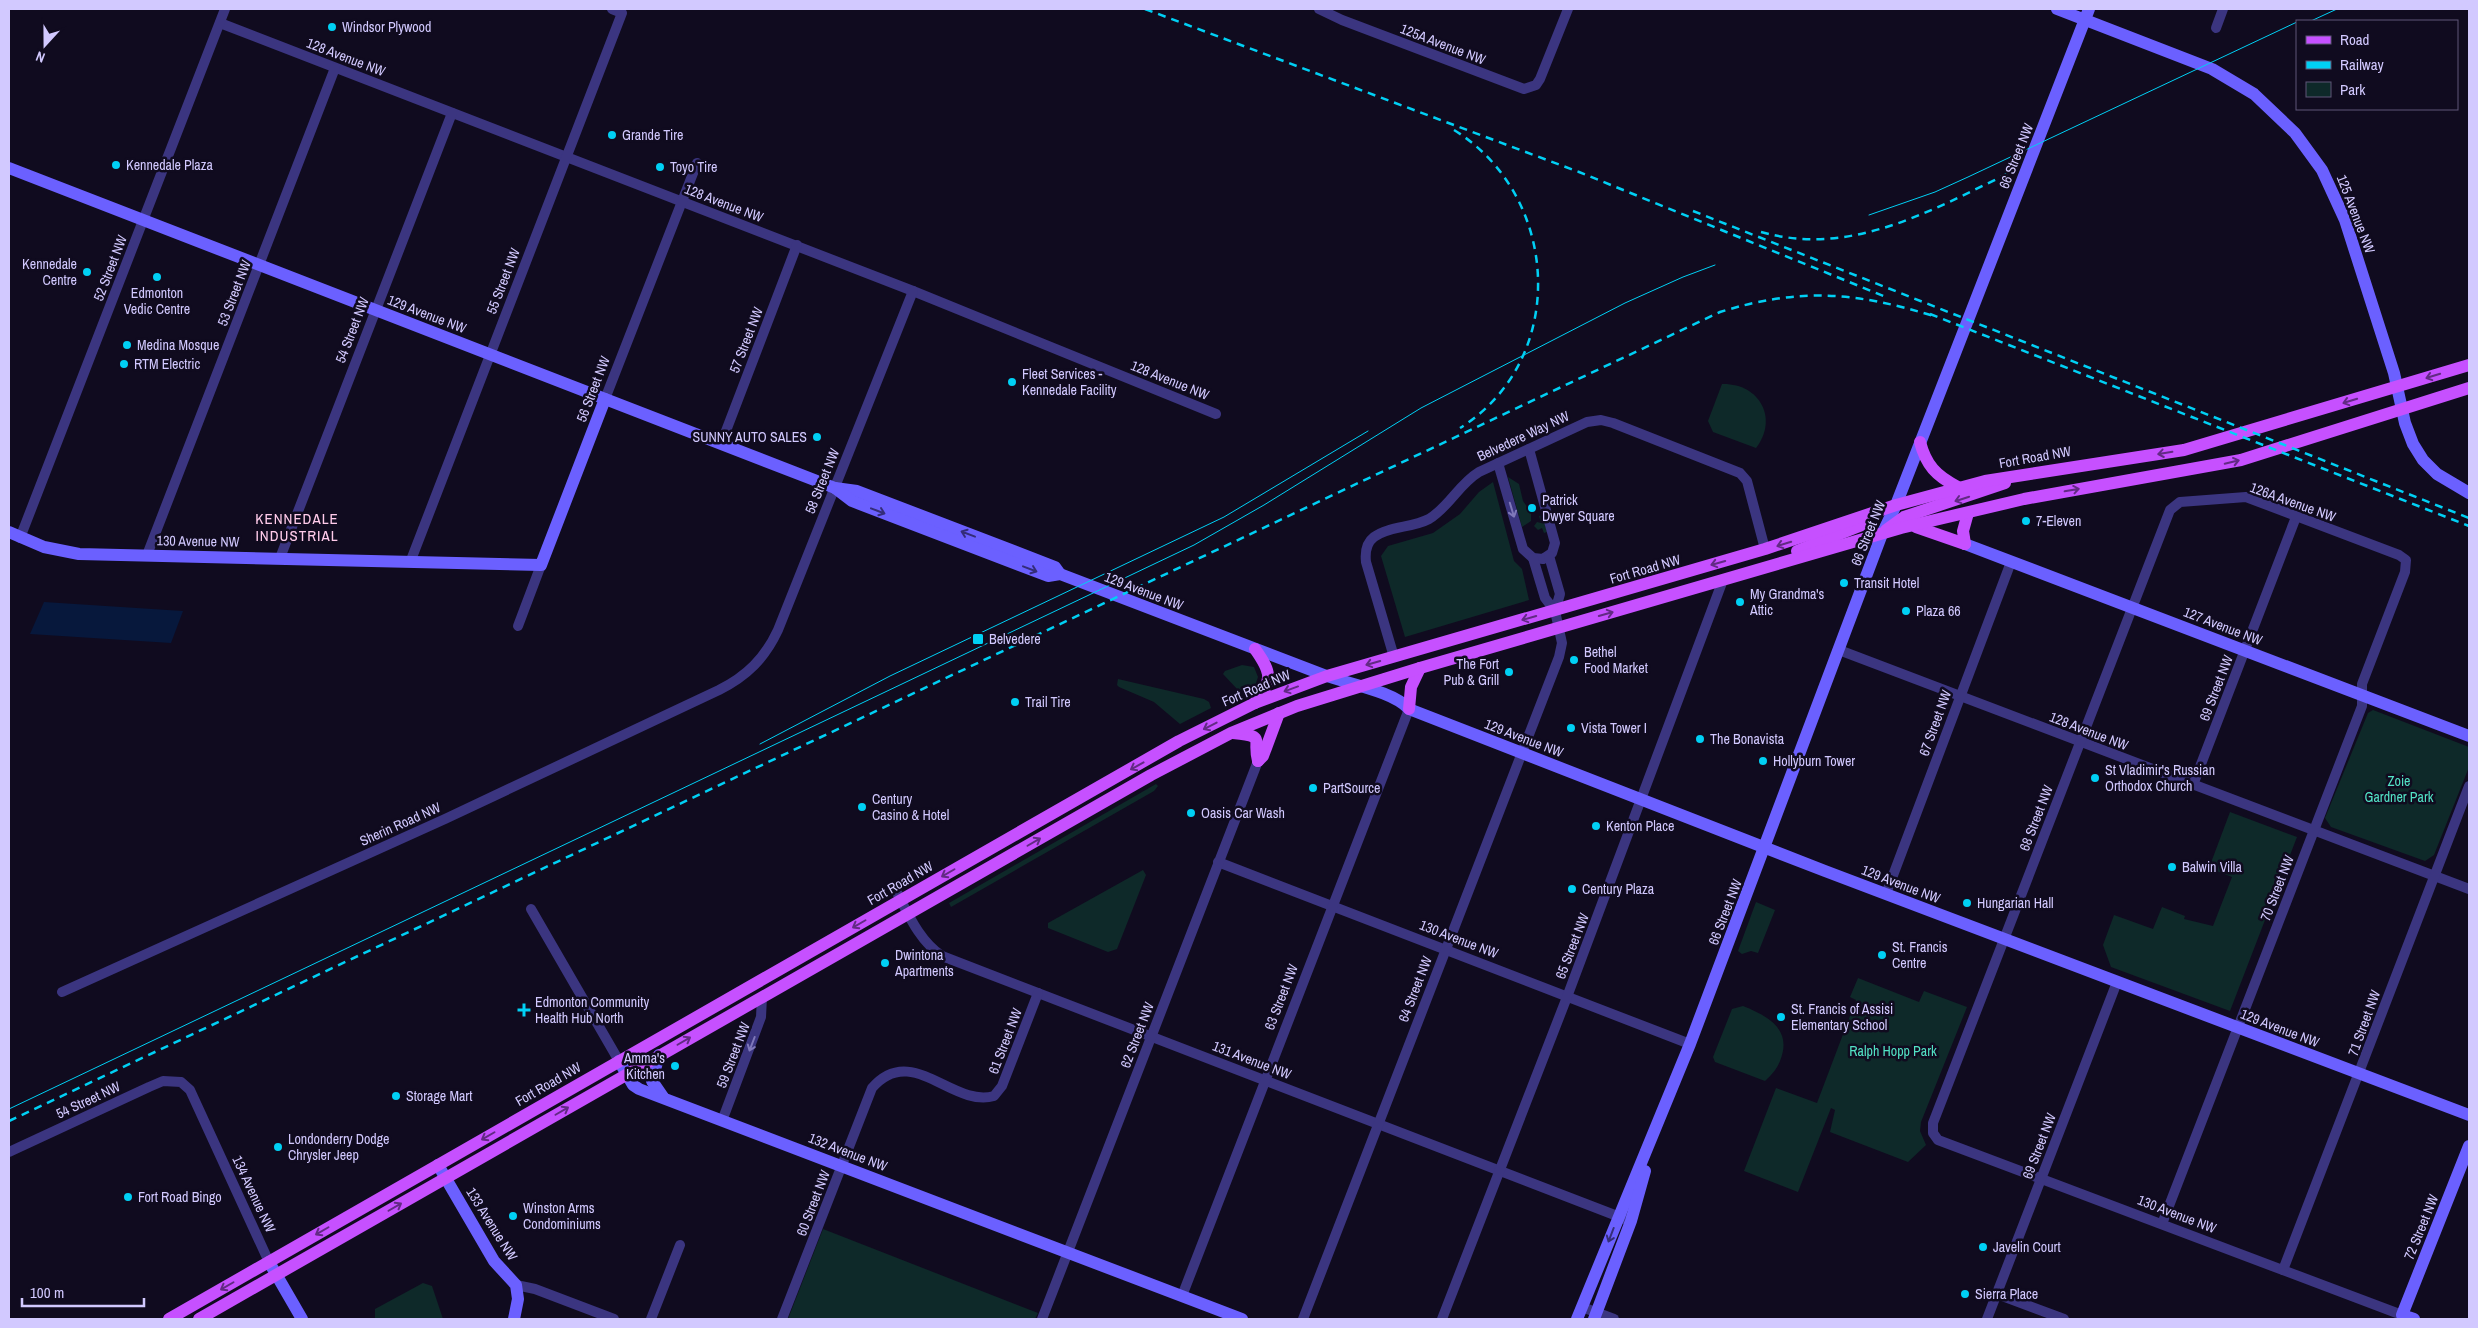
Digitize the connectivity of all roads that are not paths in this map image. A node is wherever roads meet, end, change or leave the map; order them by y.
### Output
1 (225, 9) edge
2 (1319, 9) edge
3 (1568, 9) edge
4 (2057, 9) edge
5 (2223, 9) edge
6 (617, 11) edge
7 (2087, 14) edge
8 (220, 23) junction
9 (2216, 28) dead end
10 (335, 68) junction
11 (452, 113) junction
12 (566, 157) junction
13 (697, 163) dead end
14 (9, 168) edge
15 (682, 201) junction
16 (144, 219) junction
17 (797, 245) junction
18 (259, 264) junction
19 (913, 291) junction
20 (374, 309) junction
21 (490, 354) junction
22 (2469, 365) edge
23 (2397, 386) junction
24 (2469, 388) edge
25 (605, 399) junction
26 (2402, 409) junction
27 (1216, 414) dead end
28 (1920, 442) junction
29 (721, 444) junction
30 (1529, 449) junction
31 (1498, 463) junction
32 (2024, 476) junction
33 (1958, 487) junction
34 (835, 488) junction
35 (2469, 493) edge
36 (1896, 504) junction
37 (2169, 512) joint
38 (1968, 513) junction
39 (2296, 517) junction
40 (1915, 526) junction
41 (1882, 534) junction
42 (14, 535) edge
43 (1965, 544) junction
44 (1765, 550) junction
45 (147, 555) junction
46 (1549, 556) junction
47 (280, 558) junction
48 (1533, 558) junction
49 (411, 560) junction
50 (2406, 560) joint
51 (2011, 562) junction
52 (541, 565) junction
53 (1765, 568) junction
54 (1724, 580) junction
55 (2133, 608) junction
56 (1555, 611) junction
57 (518, 626) dead end
58 (1559, 628) junction
59 (1255, 649) junction
60 (1839, 650) junction
61 (2245, 651) junction
62 (1394, 657) junction
63 (1420, 668) junction
64 (746, 674) joint
65 (1327, 676) junction
66 (1358, 687) junction
67 (2362, 695) junction
68 (1960, 696) junction
69 (1255, 704) junction
70 (1408, 709) junction
71 (1279, 713) junction
72 (1231, 733) junction
73 (2469, 736) edge
74 (2080, 742) junction
75 (1521, 753) junction
76 (1258, 761) junction
77 (2193, 785) junction
78 (2469, 786) edge
79 (1642, 800) junction
80 (2314, 830) junction
81 (1766, 847) junction
82 (1218, 862) junction
83 (2434, 876) junction
84 (894, 887) dead end
85 (2469, 889) edge
86 (1886, 894) junction
87 (901, 900) junction
88 (1332, 906) junction
89 (530, 909) dead end
90 (908, 913) junction
91 (2006, 939) junction
92 (1445, 950) junction
93 (2117, 982) junction
94 (62, 992) dead end
95 (1038, 993) junction
96 (762, 997) junction
97 (1567, 997) junction
98 (2238, 1029) junction
99 (1152, 1036) junction
100 (1690, 1044) junction
101 (659, 1055) junction
102 (619, 1060) junction
103 (626, 1074) junction
104 (888, 1074) joint
105 (2359, 1074) junction
106 (1264, 1080) junction
107 (181, 1082) joint
108 (665, 1099) junction
109 (2469, 1115) edge
110 (722, 1121) junction
111 (1378, 1124) junction
112 (1657, 1125) junction
113 (1932, 1134) joint
114 (2469, 1146) edge
115 (9, 1152) edge
116 (438, 1165) junction
117 (842, 1166) junction
118 (1500, 1171) junction
119 (446, 1178) junction
120 (2041, 1179) junction
121 (1618, 1216) junction
122 (1631, 1221) junction
123 (2162, 1224) junction
124 (680, 1245) dead end
125 (1068, 1252) junction
126 (269, 1262) junction
127 (2283, 1270) junction
128 (277, 1275) junction
129 (516, 1285) junction
130 (1997, 1294) junction
131 (1182, 1296) junction
132 (1580, 1313) edge
133 (1595, 1316) edge
134 (205, 1318) edge
135 (2406, 1318) edge
136 (169, 1319) edge
137 (302, 1319) edge
138 (514, 1319) edge
139 (614, 1319) edge
140 (651, 1319) edge
141 (782, 1319) edge
142 (1042, 1319) edge
143 (1242, 1319) edge
144 (1303, 1319) edge
145 (1442, 1319) edge
146 (1614, 1319) edge
147 (1987, 1319) edge
148 (2064, 1319) edge

1 - 8 street, 52 Street NW
2 - 3 street, 125A Avenue NW
4 - 7 street, 125 Avenue NW
5 - 9 street
6 - 12 street, 55 Street NW
7 - 23 street, 125 Avenue NW
7 - 28 street, 66 Street NW
8 - 10 street, 128 Avenue NW
8 - 16 street, 52 Street NW
10 - 11 street, 128 Avenue NW
10 - 18 street, 53 Street NW
11 - 12 street, 128 Avenue NW
11 - 20 street, 54 Street NW
12 - 15 street, 128 Avenue NW
12 - 21 street, 55 Street NW
13 - 15 street, 56 Street NW
14 - 16 street, 129 Avenue NW
15 - 17 street, 128 Avenue NW
15 - 25 street, 56 Street NW
16 - 18 street, 129 Avenue NW
16 - 42 street, 52 Street NW
17 - 19 street, 128 Avenue NW
17 - 29 street, 57 Street NW
18 - 20 street, 129 Avenue NW
18 - 45 street, 53 Street NW
19 - 27 street, 128 Avenue NW
19 - 34 street, 58 Street NW
20 - 21 street, 129 Avenue NW
20 - 47 street, 54 Street NW
21 - 25 street, 129 Avenue NW
21 - 49 street, 55 Street NW
22 -> 23 main road, Fort Road NW
23 - 26 street, 125 Avenue NW
23 -> 32 main road, Fort Road NW
24 - 26 main road
25 - 29 street, 129 Avenue NW
25 - 52 street, 56 Street NW
26 - 35 street, 125 Avenue NW
38 -> 26 main road
28 - 33 main road
28 - 36 street, 66 Street NW
29 - 34 street, 129 Avenue NW
30 - 31 street, Belvedere Way NW
30 - 44 street, Belvedere Way NW
30 - 46 street
31 -> 48 street
31 - 62 street, Belvedere Way NW
32 - 33 main road, Fort Road NW
32 -> 41 main road
33 - 36 main road, Fort Road NW
34 - 59 street, 129 Avenue NW
34 - 64 street, 58 Street NW
36 - 41 street, 66 Street NW
36 -> 44 main road, Fort Road NW
36 - 53 main road
37 - 39 street, 126A Avenue NW
37 - 55 street, 68 Street NW
38 - 40 main road
38 - 43 main road
39 - 50 street, 126A Avenue NW
39 - 61 street, 69 Street NW
40 - 41 main road
40 - 43 main road
41 - 53 main road
41 - 60 street, 66 Street NW
42 - 45 street, 130 Avenue NW
43 - 51 street, 127 Avenue NW
44 -> 56 main road, Fort Road NW
45 - 47 street, 130 Avenue NW
46 - 48 street
46 - 56 street
47 - 49 street, 130 Avenue NW
48 - 56 street
49 - 52 street, 130 Avenue NW
50 - 67 street, 70 Street NW
51 - 55 street, 127 Avenue NW
51 - 68 street, 67 Street NW
52 - 57 street, 56 Street NW
53 - 54 main road
58 -> 54 main road
54 - 79 street, 65 Street NW
55 - 61 street, 127 Avenue NW
55 - 74 street, 68 Street NW
56 - 58 street, 64 Street NW
56 -> 62 main road, Fort Road NW
58 - 63 main road
58 - 75 street, 64 Street NW
59 - 65 street, 129 Avenue NW
59 - 69 main road
60 - 68 street, 128 Avenue NW
60 - 81 street, 66 Street NW
61 - 67 street, 127 Avenue NW
61 - 77 street, 69 Street NW
62 -> 65 main road, Fort Road NW
63 - 66 main road
63 - 70 main road
64 - 94 street, Sherin Road NW
65 - 66 street, 129 Avenue NW
65 -> 69 main road, Fort Road NW
66 - 70 street, 129 Avenue NW
66 - 71 main road
67 - 73 street, 127 Avenue NW
67 - 80 street, 70 Street NW
68 - 74 street, 128 Avenue NW
68 - 86 street, 67 Street NW
69 -> 87 main road, Fort Road NW
70 - 75 street, 129 Avenue NW
70 - 88 street, 63 Street NW
71 - 72 main road
71 - 76 main road
72 - 76 main road
90 -> 72 main road
74 - 77 street, 128 Avenue NW
74 - 91 street, 68 Street NW
75 - 79 street, 129 Avenue NW
75 - 92 street, 64 Street NW
76 - 82 street, 62 Street NW
77 - 80 street, 128 Avenue NW
78 - 83 street, 71 Street NW
79 - 81 street, 129 Avenue NW
79 - 97 street, 65 Street NW
80 - 83 street, 128 Avenue NW
80 - 98 street, 70 Street NW
81 - 86 street, 129 Avenue NW
81 - 100 street, 66 Street NW
82 - 88 street, 130 Avenue NW
82 - 99 street, 62 Street NW
83 - 85 street, 128 Avenue NW
83 - 105 street, 71 Street NW
84 - 87 street, 131 Avenue NW
86 - 91 street, 129 Avenue NW
87 - 90 street, 131 Avenue NW
87 -> 102 main road, Fort Road NW
88 - 92 street, 130 Avenue NW
88 - 106 street, 63 Street NW
89 - 102 street, 132 Avenue NW
90 - 95 street, 131 Avenue NW
90 - 96 main road
91 - 93 street, 129 Avenue NW
91 - 113 street, 68 Street NW
92 - 97 street, 130 Avenue NW
92 - 111 street, 64 Street NW
93 - 98 street, 129 Avenue NW
93 - 120 street, 69 Street NW
95 - 99 street, 131 Avenue NW
95 - 104 street, 61 Street NW
101 -> 96 main road
96 -> 110 street, 59 Street NW
97 - 100 street, 130 Avenue NW
97 - 118 street, 65 Street NW
98 - 105 street, 129 Avenue NW
98 - 123 street, 70 Street NW
99 - 106 street, 131 Avenue NW
99 - 125 street, 62 Street NW
100 - 112 street, 66 Street NW
101 - 103 main road
101 - 108 street
102 - 103 street, 132 Avenue NW
102 -> 116 main road, Fort Road NW
103 - 108 street, 132 Avenue NW
119 -> 103 main road
104 - 117 street, 60 Street NW
105 - 109 street, 129 Avenue NW
105 - 127 street, 71 Street NW
106 - 111 street, 131 Avenue NW
106 - 131 street, 63 Street NW
107 - 115 street, 54 Street NW
107 - 126 street, 134 Avenue NW
108 - 110 street, 132 Avenue NW
110 - 117 street, 132 Avenue NW
111 - 118 street, 131 Avenue NW
111 - 144 street, 64 Street NW
112 - 121 street, 66 Street NW
112 - 122 street, 66 Street NW
113 - 120 street, 130 Avenue NW
114 - 135 street, 72 Street NW
116 - 119 street, 133 Avenue NW
116 -> 126 main road, Fort Road NW
117 - 125 street, 132 Avenue NW
117 - 141 street, 60 Street NW
118 - 121 street, 131 Avenue NW
118 - 145 street, 65 Street NW
128 -> 119 main road
119 - 129 street, 133 Avenue NW
120 - 123 street, 130 Avenue NW
120 - 130 street, 69 Street NW
121 - 122 street, 131 Avenue NW
121 -> 132 street, 66 Street NW
122 - 133 street, 66 Street NW
123 - 127 street, 130 Avenue NW
124 - 140 street
125 - 131 street, 132 Avenue NW
125 - 142 street, 62 Street NW
126 - 128 street, 134 Avenue NW
126 -> 136 main road, Fort Road NW
127 - 135 street, 130 Avenue NW
128 - 134 main road
128 - 137 street, 134 Avenue NW
129 - 138 street
129 - 139 street
130 - 147 street, 69 Street NW
130 - 148 street
131 - 143 street, 132 Avenue NW
132 - 133 street
133 - 146 street

